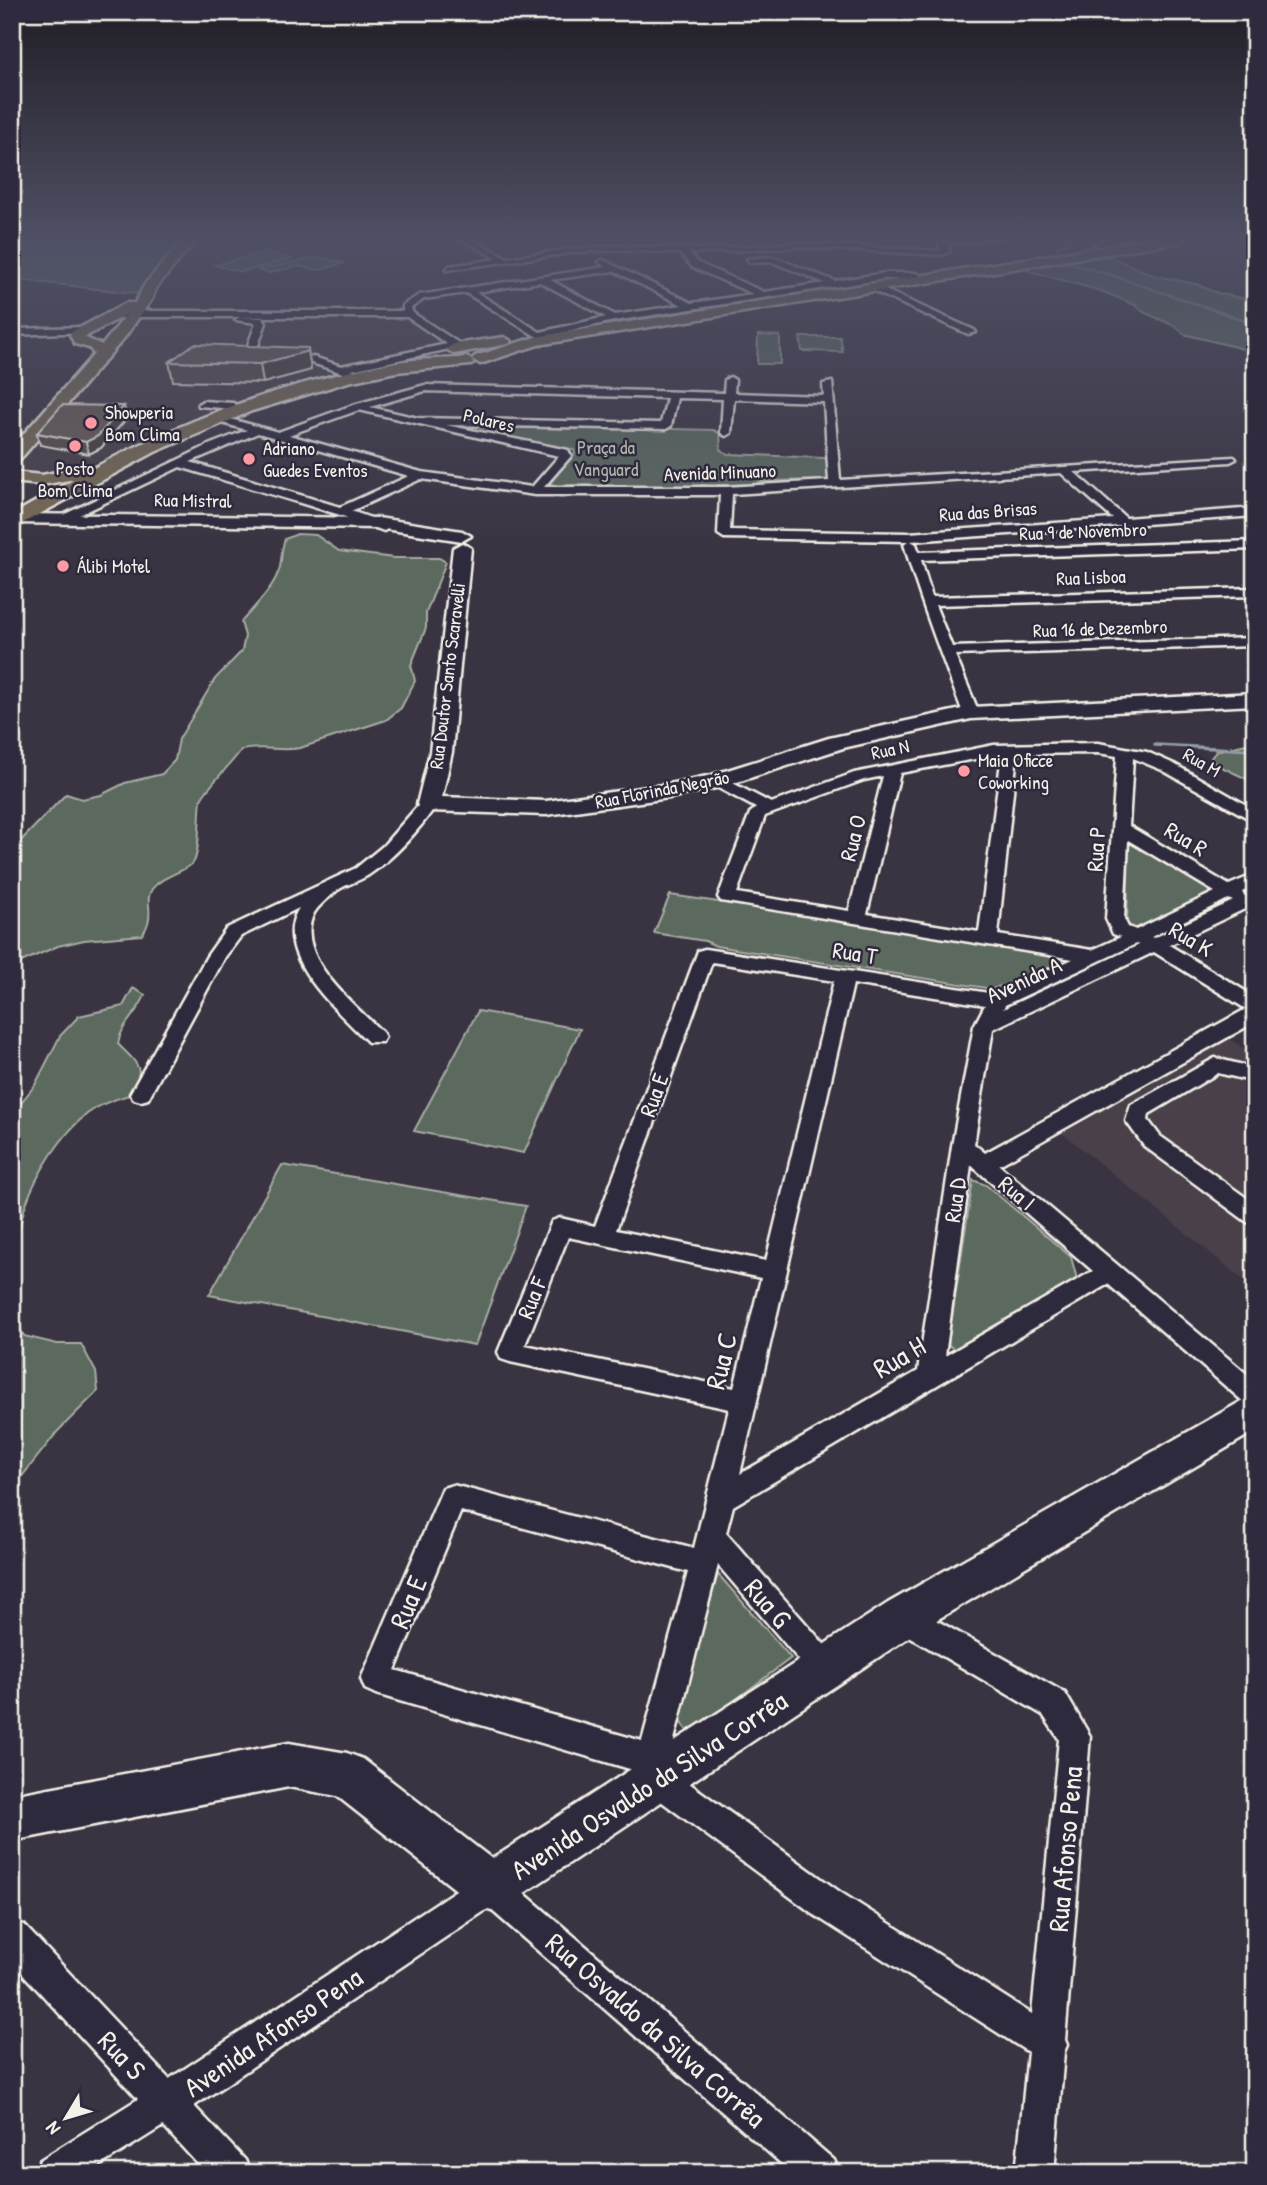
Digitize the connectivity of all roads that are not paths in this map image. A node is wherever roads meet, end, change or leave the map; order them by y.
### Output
1 (90, 340) edge
2 (255, 340) edge
3 (444, 340) edge
4 (516, 340) edge
5 (541, 340) edge
6 (460, 352) junction
7 (345, 370) junction
8 (730, 380) dead end
9 (828, 384) dead end
10 (673, 394) junction
11 (728, 396) junction
12 (829, 399) junction
13 (203, 404) dead end
14 (233, 406) junction
15 (357, 407) junction
16 (219, 419) junction
17 (418, 421) junction
18 (260, 429) junction
19 (726, 433) dead end
20 (280, 435) junction
21 (12, 458) edge
22 (1230, 459) dead end
23 (180, 463) junction
24 (1063, 469) junction
25 (82, 472) junction
26 (420, 475) junction
27 (18, 479) edge
28 (835, 485) junction
29 (67, 490) junction
30 (535, 491) junction
31 (726, 491) junction
32 (341, 511) junction
33 (1255, 512) edge
34 (14, 515) edge
35 (73, 517) junction
36 (1124, 522) junction
37 (376, 525) junction
38 (909, 537) junction
39 (1253, 547) edge
40 (912, 556) junction
41 (1255, 592) edge
42 (928, 601) junction
43 (1255, 642) edge
44 (947, 652) junction
45 (1255, 699) edge
46 (971, 713) junction
47 (1010, 750) junction
48 (1125, 752) junction
49 (893, 769) junction
50 (717, 781) junction
51 (429, 804) junction
52 (770, 809) junction
53 (1255, 817) edge
54 (1120, 828) junction
55 (1255, 878) edge
56 (327, 889) junction
57 (1227, 891) junction
58 (1251, 902) edge
59 (857, 917) junction
60 (988, 937) junction
61 (1136, 937) junction
62 (1155, 945) junction
63 (705, 955) joint
64 (1093, 956) junction
65 (845, 976) junction
66 (997, 1001) junction
67 (1255, 1006) edge
68 (1255, 1013) edge
69 (984, 1026) junction
70 (375, 1037) dead end
71 (1255, 1075) edge
72 (141, 1094) dead end
73 (963, 1146) junction
74 (983, 1164) junction
75 (1255, 1216) edge
76 (603, 1235) junction
77 (776, 1272) junction
78 (1110, 1272) junction
79 (930, 1375) junction
80 (1255, 1396) edge
81 (743, 1401) junction
82 (1255, 1412) edge
83 (721, 1499) junction
84 (706, 1549) junction
85 (903, 1617) junction
86 (827, 1670) junction
87 (655, 1770) junction
88 (12, 1818) edge
89 (491, 1887) junction
90 (12, 1937) edge
91 (1049, 2045) junction
92 (166, 2103) junction
93 (53, 2173) edge
94 (232, 2173) edge
95 (821, 2173) edge
96 (1035, 2173) edge

1 - 21 main road
2 - 7 street
3 - 6 street
4 - 6 main road
5 - 6 main road
6 - 7 main road
6 - 16 main road
7 - 14 main road
8 - 11 street
9 - 12 street
10 - 11 street
10 - 15 street
10 - 17 street
11 - 12 street
11 - 19 street
12 - 28 street
13 - 14 street
14 - 25 main road
15 - 17 street, Polares
15 - 20 street
16 - 18 street, Avenida Minuano
16 - 29 main road
17 - 30 street, Polares
18 - 20 street, Avenida Minuano
18 - 23 street, Rua Mistral
20 - 26 street, Avenida Minuano
22 - 24 street, Avenida Minuano
23 - 32 street
23 - 35 street, Rua Mistral
24 - 28 street, Avenida Minuano
24 - 36 street
25 - 27 main road
25 - 34 main road
26 - 30 street, Avenida Minuano
26 - 32 street
28 - 31 street, Avenida Minuano
29 - 34 main road
29 - 35 street
30 - 31 street, Avenida Minuano
31 - 38 street, Rua das Brisas
32 - 37 street
33 - 36 street, Rua das Brisas
34 - 35 street, Rua Mistral
35 - 37 street, Rua Mistral
36 - 38 street, Rua das Brisas
37 - 51 street, Rua Doutor Santo Scaravelli
38 - 40 street
39 - 40 street, Rua 9 de Novembro
40 - 42 street
41 - 42 street, Rua Lisboa
42 - 44 street
43 - 44 street, Rua 16 de Dezembro
44 - 46 street
45 - 46 street, Rua Florinda Negrão
46 - 50 street, Rua Florinda Negrão
47 - 48 street, Rua N
47 - 49 street, Rua N
47 - 60 street
48 - 53 street, Rua M
48 - 54 street, Rua P
49 - 52 street, Rua N
49 - 59 street, Rua O
50 - 51 street, Rua Florinda Negrão
50 - 52 street
51 - 56 street
52 - 59 street
54 - 57 street, Rua R
54 - 61 street, Rua P
55 - 57 street, Avenida A
56 - 70 street
56 - 72 street
57 - 58 street, Rua R
57 - 61 street, Avenida A
58 - 62 street, Avenida A
59 - 60 street
60 - 64 street
61 - 62 street, Rua K
61 - 64 street, Avenida A
62 - 67 street, Rua K
62 - 69 street, Avenida A
63 - 65 street, Rua T
63 - 76 street, Rua E
64 - 66 street, Avenida A
65 - 66 street, Rua T
65 - 77 street, Rua C
66 - 69 street, Avenida A
68 - 74 street, Rua I
69 - 73 street, Rua D
71 - 75 street
73 - 74 street
73 - 79 street, Rua D
74 - 78 street, Rua I
76 - 77 street, Rua F
76 - 81 street, Rua F
77 - 81 street, Rua C
78 - 79 street, Rua H
78 - 80 street, Rua I
79 - 83 street, Rua H
81 - 83 street, Rua C
82 - 85 street, Avenida Osvaldo da Silva Corrêa
83 - 84 street, Rua C
84 - 86 street, Rua G
84 - 87 street, Rua C
84 - 87 street, Rua E
85 - 86 street, Avenida Osvaldo da Silva Corrêa
85 - 91 street, Rua Afonso Pena
86 - 87 street, Avenida Osvaldo da Silva Corrêa
87 - 89 street, Avenida Osvaldo da Silva Corrêa
87 - 91 street
88 - 89 street, Avenida Osvaldo da Silva Corrêa
89 - 92 street, Avenida Afonso Pena
89 - 95 street, Rua Osvaldo da Silva Corrêa
90 - 92 street, Rua S
91 - 96 street, Rua Afonso Pena
92 - 93 street, Avenida Afonso Pena
92 - 94 street, Rua S

